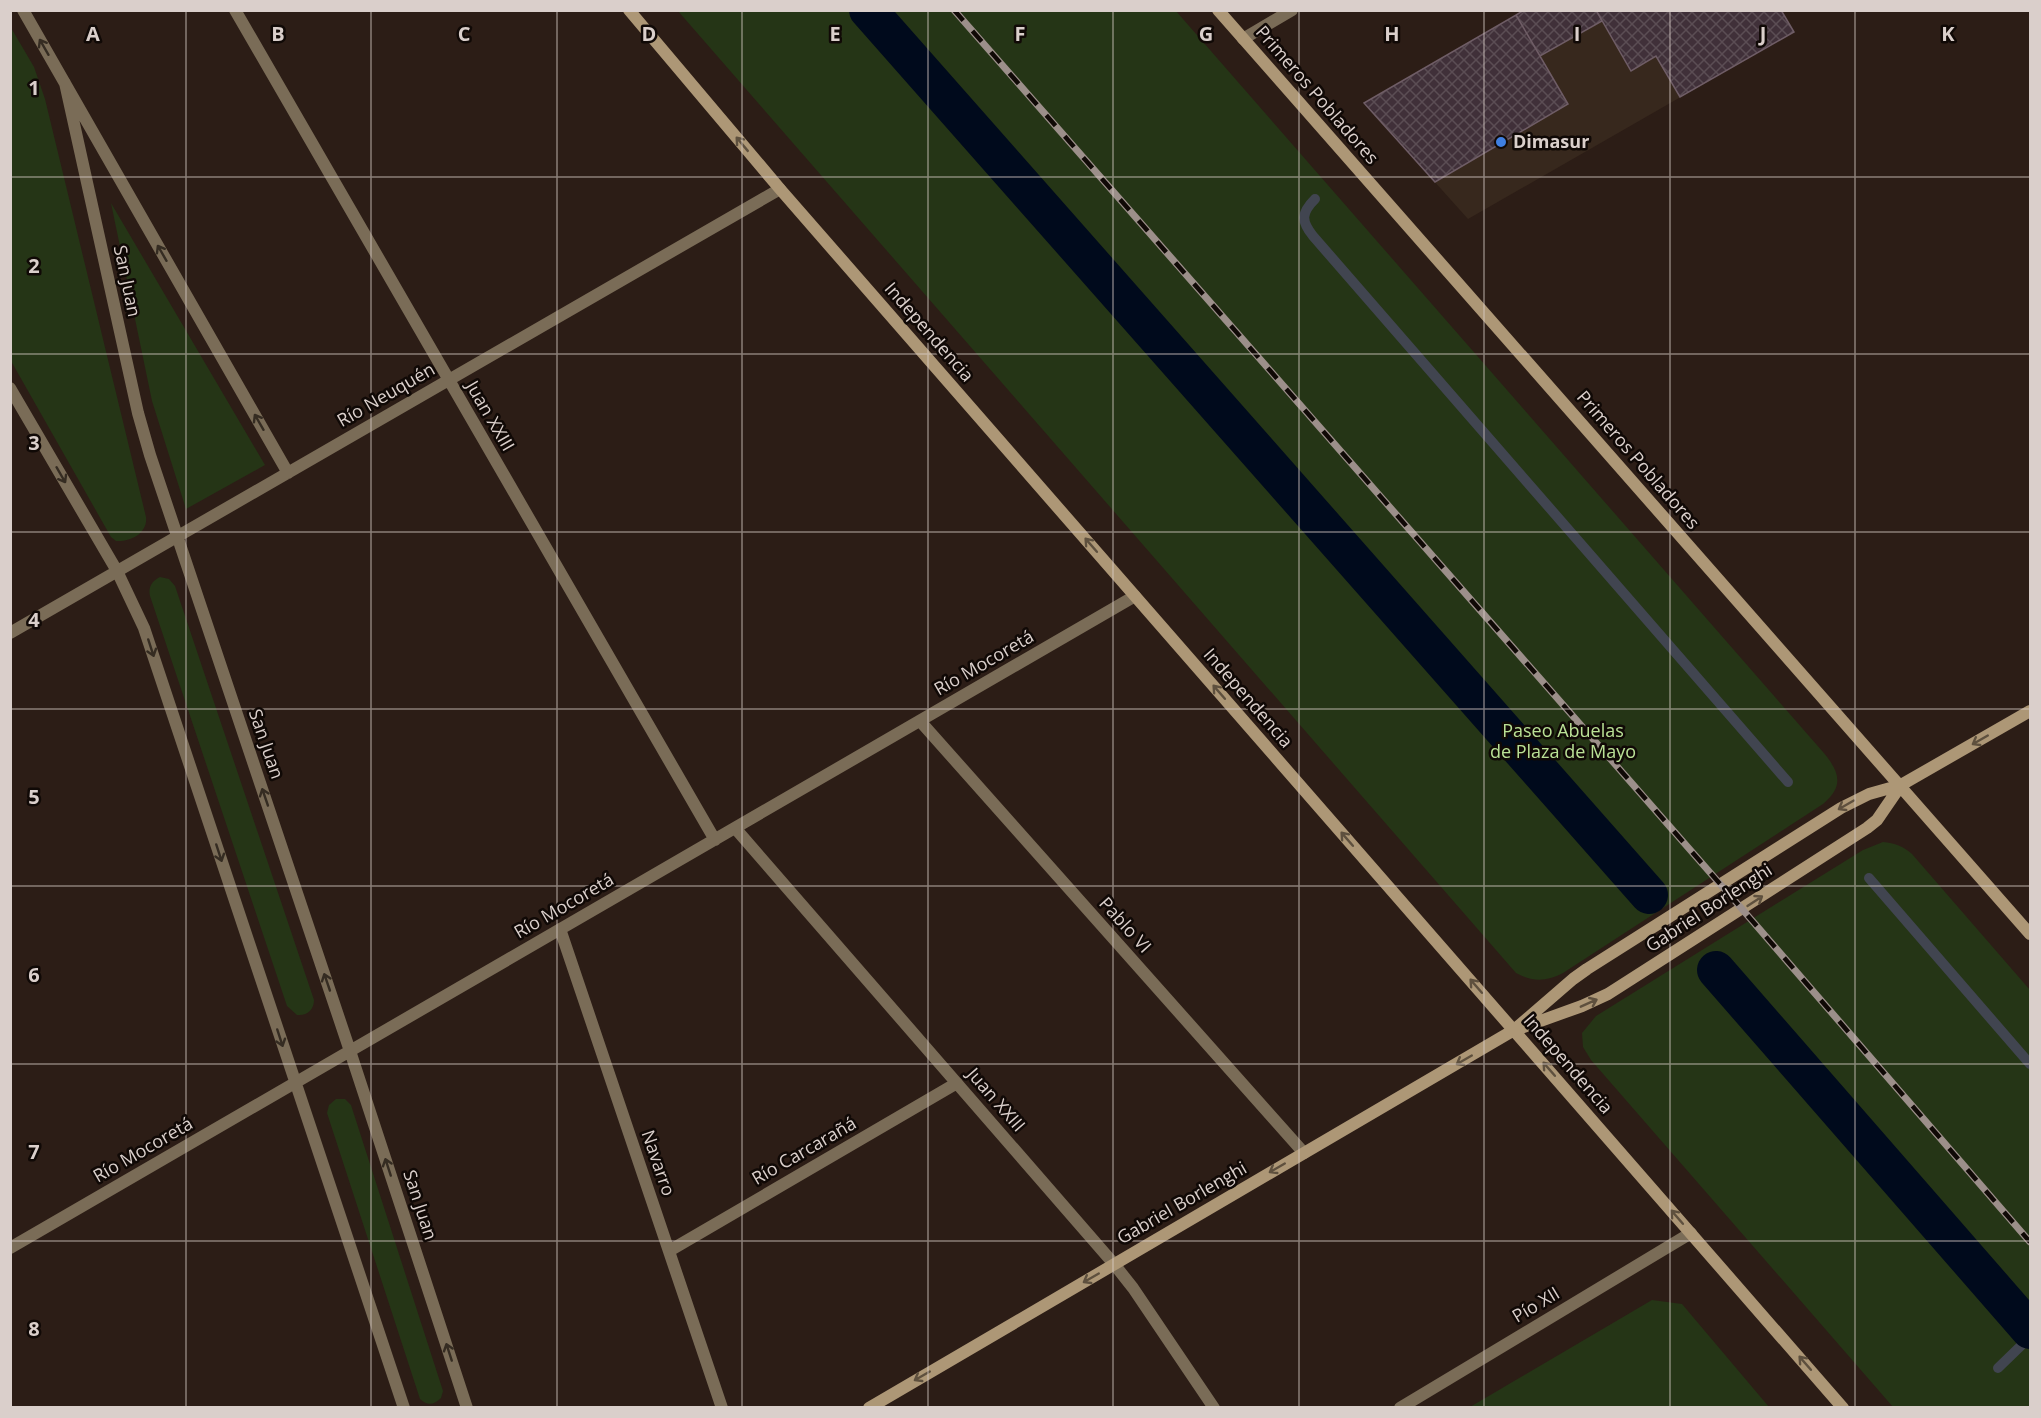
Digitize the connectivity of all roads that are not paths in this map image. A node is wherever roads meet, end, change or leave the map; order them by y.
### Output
1 (23, 10) edge
2 (235, 10) edge
3 (629, 10) edge
4 (1218, 10) edge
5 (1292, 10) edge
6 (1243, 39) junction
7 (64, 82) junction
8 (780, 189) junction
9 (449, 380) junction
10 (10, 388) edge
11 (288, 473) junction
12 (177, 537) junction
13 (117, 572) junction
14 (1135, 596) junction
15 (10, 633) edge
16 (2031, 711) edge
17 (920, 721) junction
18 (1901, 785) junction
19 (735, 828) junction
20 (715, 840) junction
21 (560, 929) junction
22 (2031, 934) edge
23 (1514, 1030) junction
24 (350, 1051) junction
25 (295, 1083) junction
26 (957, 1083) junction
27 (1304, 1153) junction
28 (1691, 1233) junction
29 (10, 1248) edge
30 (669, 1251) junction
31 (1114, 1264) junction
32 (883, 1404) edge
33 (404, 1407) edge
34 (467, 1407) edge
35 (722, 1407) edge
36 (869, 1407) edge
37 (1214, 1407) edge
38 (1400, 1407) edge
39 (1843, 1407) edge

7 -> 1 street, San Juan
2 - 9 street, Juan XXIII
8 -> 3 main road, Independencia
4 - 6 main road, Primeros Pobladores
5 - 6 street
6 - 18 main road, Primeros Pobladores
11 -> 7 street, San Juan
7 - 12 street, San Juan
8 - 9 street, Río Neuquén
14 -> 8 main road, Independencia
9 - 11 street, Río Neuquén
9 - 20 street, Juan XXIII
10 -> 13 street
11 - 12 street, Río Neuquén
12 - 13 street, Río Neuquén
24 -> 12 street, San Juan
13 - 15 street, Río Neuquén
13 -> 25 street
14 - 17 street, Río Mocoretá
23 -> 14 main road, Independencia
16 -> 18 main road, Gabriel Borlenghi
17 - 19 street, Río Mocoretá
17 - 27 street, Pablo VI
18 - 22 main road, Primeros Pobladores
18 -> 23 main road, Gabriel Borlenghi
23 -> 18 main road, Gabriel Borlenghi
19 - 20 street, Río Mocoretá
19 - 26 street, Juan XXIII
20 - 21 street, Río Mocoretá
21 - 24 street, Río Mocoretá
21 - 30 street, Navarro
23 -> 27 main road, Gabriel Borlenghi
28 -> 23 main road, Independencia
24 - 25 street, Río Mocoretá
34 -> 24 street, San Juan
25 - 29 street, Río Mocoretá
25 - 33 street
26 - 30 street, Río Carcarañá
26 - 31 street, Juan XXIII
27 -> 31 main road, Gabriel Borlenghi
28 - 38 street, Pío XII
39 -> 28 main road, Independencia
30 - 35 street, Navarro
31 -> 32 main road, Gabriel Borlenghi
31 - 37 street, Juan XXIII
32 - 36 main road, Gabriel Borlenghi

